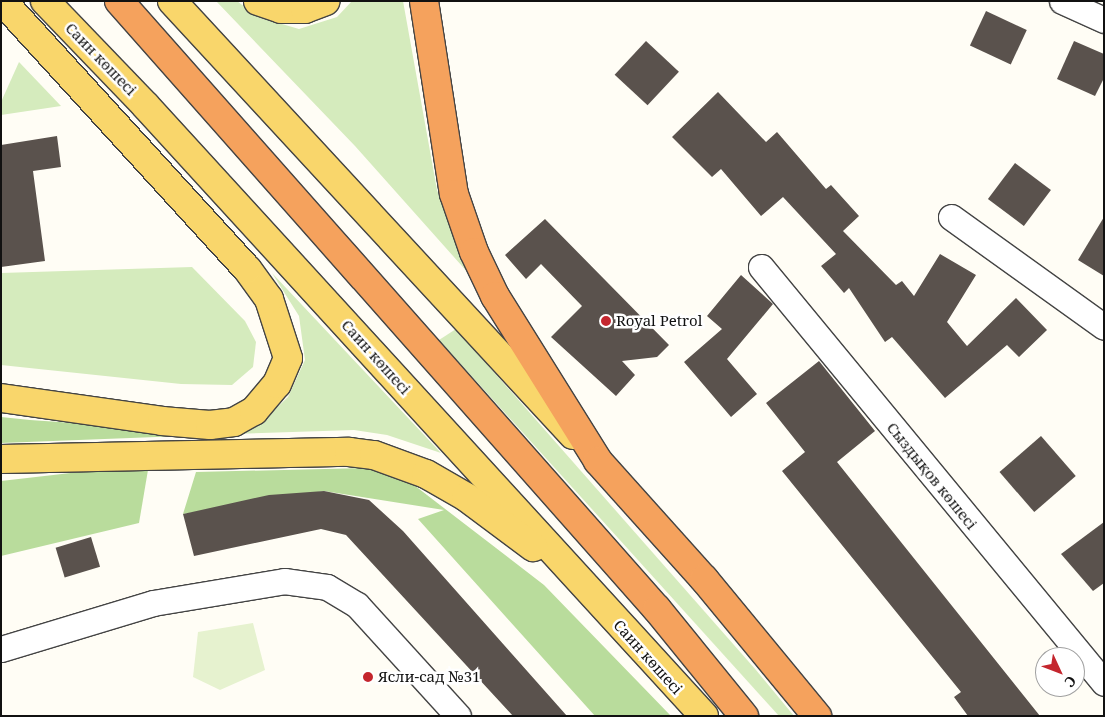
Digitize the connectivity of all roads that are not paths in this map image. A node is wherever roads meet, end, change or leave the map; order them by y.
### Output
1 (2, 1) edge
2 (45, 1) edge
3 (120, 1) edge
4 (172, 1) edge
5 (258, 1) edge
6 (326, 1) edge
7 (424, 1) edge
8 (1062, 1) edge
9 (1104, 20) edge
10 (951, 217) dead end
11 (761, 267) dead end
12 (1104, 328) edge
13 (1, 398) edge
14 (1, 459) edge
15 (598, 461) junction
16 (595, 598) junction
17 (1, 649) edge
18 (1104, 683) edge
19 (458, 716) edge
20 (704, 716) edge
21 (744, 716) edge
22 (817, 716) edge

1 - 13 main road
2 - 16 main road, Саин көшесі
3 - 21 highway
4 - 15 main road
5 - 6 main road
7 - 15 highway
8 - 9 street
10 - 12 street
11 - 18 street, Сыздықов көшесі
14 - 16 main road
15 - 22 highway
16 - 20 main road, Саин көшесі
17 - 19 street

